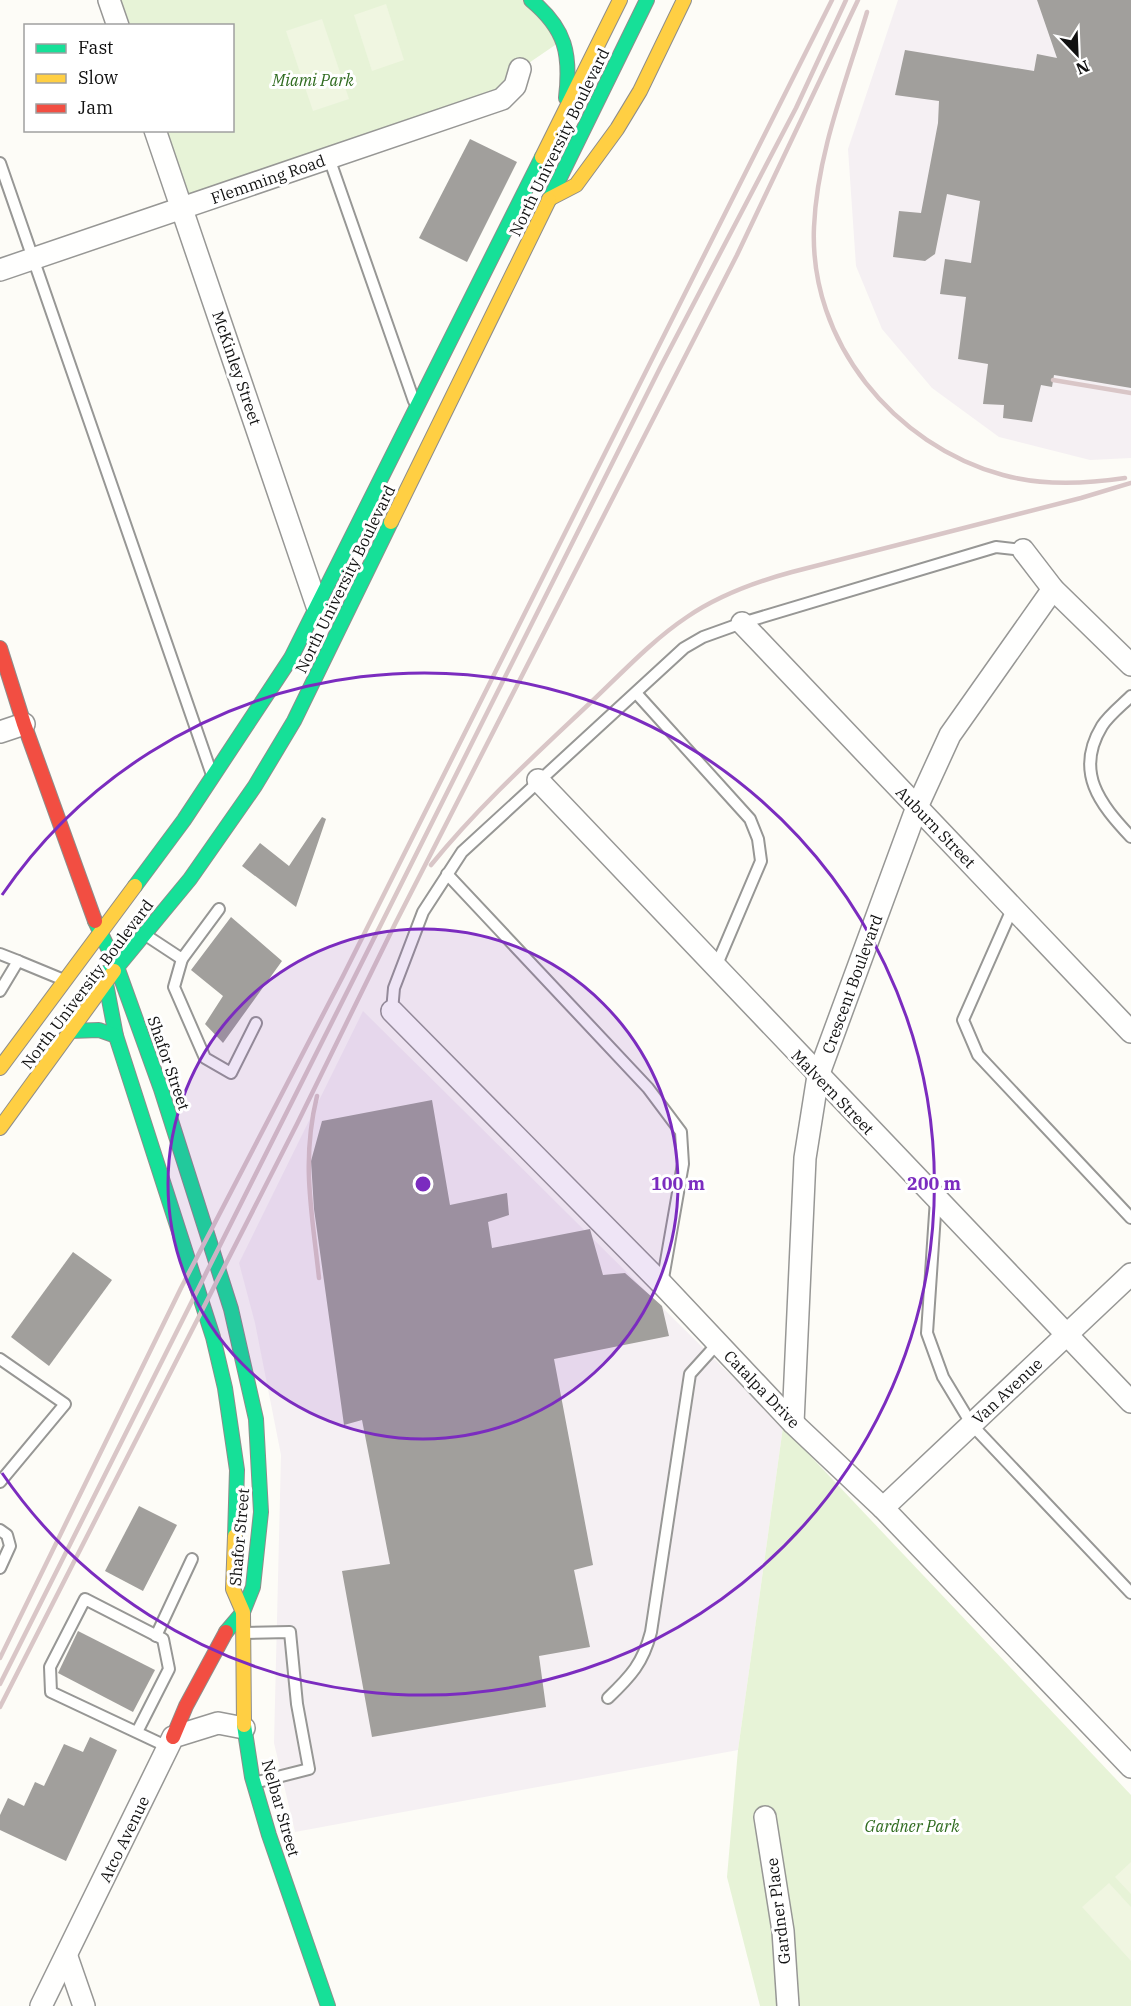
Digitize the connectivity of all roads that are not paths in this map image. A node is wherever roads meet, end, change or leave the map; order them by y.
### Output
1 (109, 0) edge
2 (531, 0) edge
3 (620, 0) edge
4 (648, 0) edge
5 (681, 6) edge
6 (117, 24) edge
7 (520, 69) dead end
8 (564, 115) junction
9 (156, 132) edge
10 (329, 158) junction
11 (0, 163) edge
12 (549, 199) junction
13 (182, 208) junction
14 (33, 258) junction
15 (0, 270) edge
16 (416, 407) junction
17 (1023, 550) joint
18 (1053, 589) junction
19 (317, 606) junction
20 (741, 622) junction
21 (0, 648) edge
22 (1131, 665) edge
23 (637, 694) junction
24 (1131, 696) edge
25 (24, 724) junction
26 (0, 732) edge
27 (213, 778) junction
28 (538, 780) junction
29 (917, 807) junction
30 (1131, 837) edge
31 (447, 874) junction
32 (1013, 908) junction
33 (219, 909) dead end
34 (99, 932) junction
35 (144, 934) junction
36 (0, 954) edge
37 (182, 959) junction
38 (18, 961) junction
39 (117, 967) junction
40 (716, 969) junction
41 (65, 980) junction
42 (106, 983) junction
43 (0, 991) edge
44 (393, 1011) joint
45 (256, 1023) dead end
46 (70, 1031) junction
47 (1131, 1032) edge
48 (116, 1036) junction
49 (0, 1068) edge
50 (818, 1076) junction
51 (0, 1128) edge
52 (936, 1199) junction
53 (1131, 1218) edge
54 (1131, 1275) edge
55 (662, 1284) junction
56 (1067, 1336) junction
57 (718, 1343) junction
58 (0, 1359) edge
59 (1131, 1402) edge
60 (793, 1423) junction
61 (972, 1425) junction
62 (0, 1482) edge
63 (883, 1508) junction
64 (0, 1530) edge
65 (192, 1559) dead end
66 (0, 1568) edge
67 (1131, 1593) edge
68 (243, 1612) junction
69 (243, 1633) junction
70 (156, 1636) junction
71 (608, 1698) dead end
72 (244, 1728) junction
73 (137, 1732) junction
74 (171, 1742) junction
75 (1130, 1765) edge
76 (254, 1784) junction
77 (765, 1817) dead end
78 (67, 1957) junction
79 (41, 2006) edge
80 (84, 2006) edge
81 (328, 2006) edge
82 (788, 2006) edge

1 - 6 street
2 - 8 main road
3 - 8 main road, North University Boulevard
4 - 12 main road, North University Boulevard
5 - 12 main road
7 - 10 street, Flemming Road
8 - 16 main road, North University Boulevard
9 - 13 street, McKinley Street
10 - 13 street, Flemming Road
10 - 16 lane
11 - 14 lane
12 - 35 main road, North University Boulevard
13 - 14 street, Flemming Road
13 - 19 street, McKinley Street
14 - 15 street, Flemming Road
14 - 27 lane
16 - 19 main road, North University Boulevard
17 - 18 street
17 - 20 lane
18 - 22 street
18 - 29 street, Crescent Boulevard
19 - 27 main road, North University Boulevard
20 - 23 lane
20 - 29 street, Auburn Street
21 - 25 main road, Shafor Street
23 - 28 lane
23 - 40 lane
24 - 30 lane
25 - 26 street
25 - 34 main road, Shafor Street
27 - 34 main road, North University Boulevard
28 - 31 lane
28 - 40 street, Malvern Street
29 - 32 street, Auburn Street
29 - 50 street, Crescent Boulevard
31 - 44 lane
31 - 55 lane
32 - 47 street, Auburn Street
32 - 53 lane
33 - 37 lane
34 - 39 main road, Shafor Street
34 - 41 main road, North University Boulevard
34 - 42 main road, Shafor Street
35 - 37 lane
35 - 39 main road, North University Boulevard
36 - 38 lane
37 - 45 lane
38 - 41 lane
38 - 43 lane
39 - 42 main road, North University Boulevard
39 - 68 main road, Shafor Street
40 - 50 street, Malvern Street
41 - 49 main road, North University Boulevard
42 - 46 main road, North University Boulevard
42 - 48 main road, Shafor Street
44 - 55 street, Catalpa Drive
46 - 48 main road
46 - 51 main road, North University Boulevard
48 - 68 main road, Shafor Street
50 - 52 street, Malvern Street
50 - 60 street, Crescent Boulevard
52 - 56 street, Malvern Street
52 - 61 lane
54 - 56 street, Van Avenue
55 - 57 street, Catalpa Drive
56 - 59 street, Malvern Street
56 - 61 street, Van Avenue
57 - 60 street, Catalpa Drive
57 - 71 lane
58 - 62 lane
60 - 63 street, Catalpa Drive
61 - 63 street, Van Avenue
61 - 67 lane
63 - 75 street, Catalpa Drive
64 - 66 lane
65 - 70 lane
68 - 69 main road, Nelbar Street
68 - 74 main road
69 - 72 main road, Nelbar Street
69 - 76 lane
70 - 73 lane
70 - 73 lane
72 - 74 street
72 - 76 main road, Nelbar Street
73 - 74 lane
74 - 78 street, Atco Avenue
76 - 81 main road, Nelbar Street
77 - 82 street, Gardner Place
78 - 79 street, Atco Avenue
78 - 80 street

